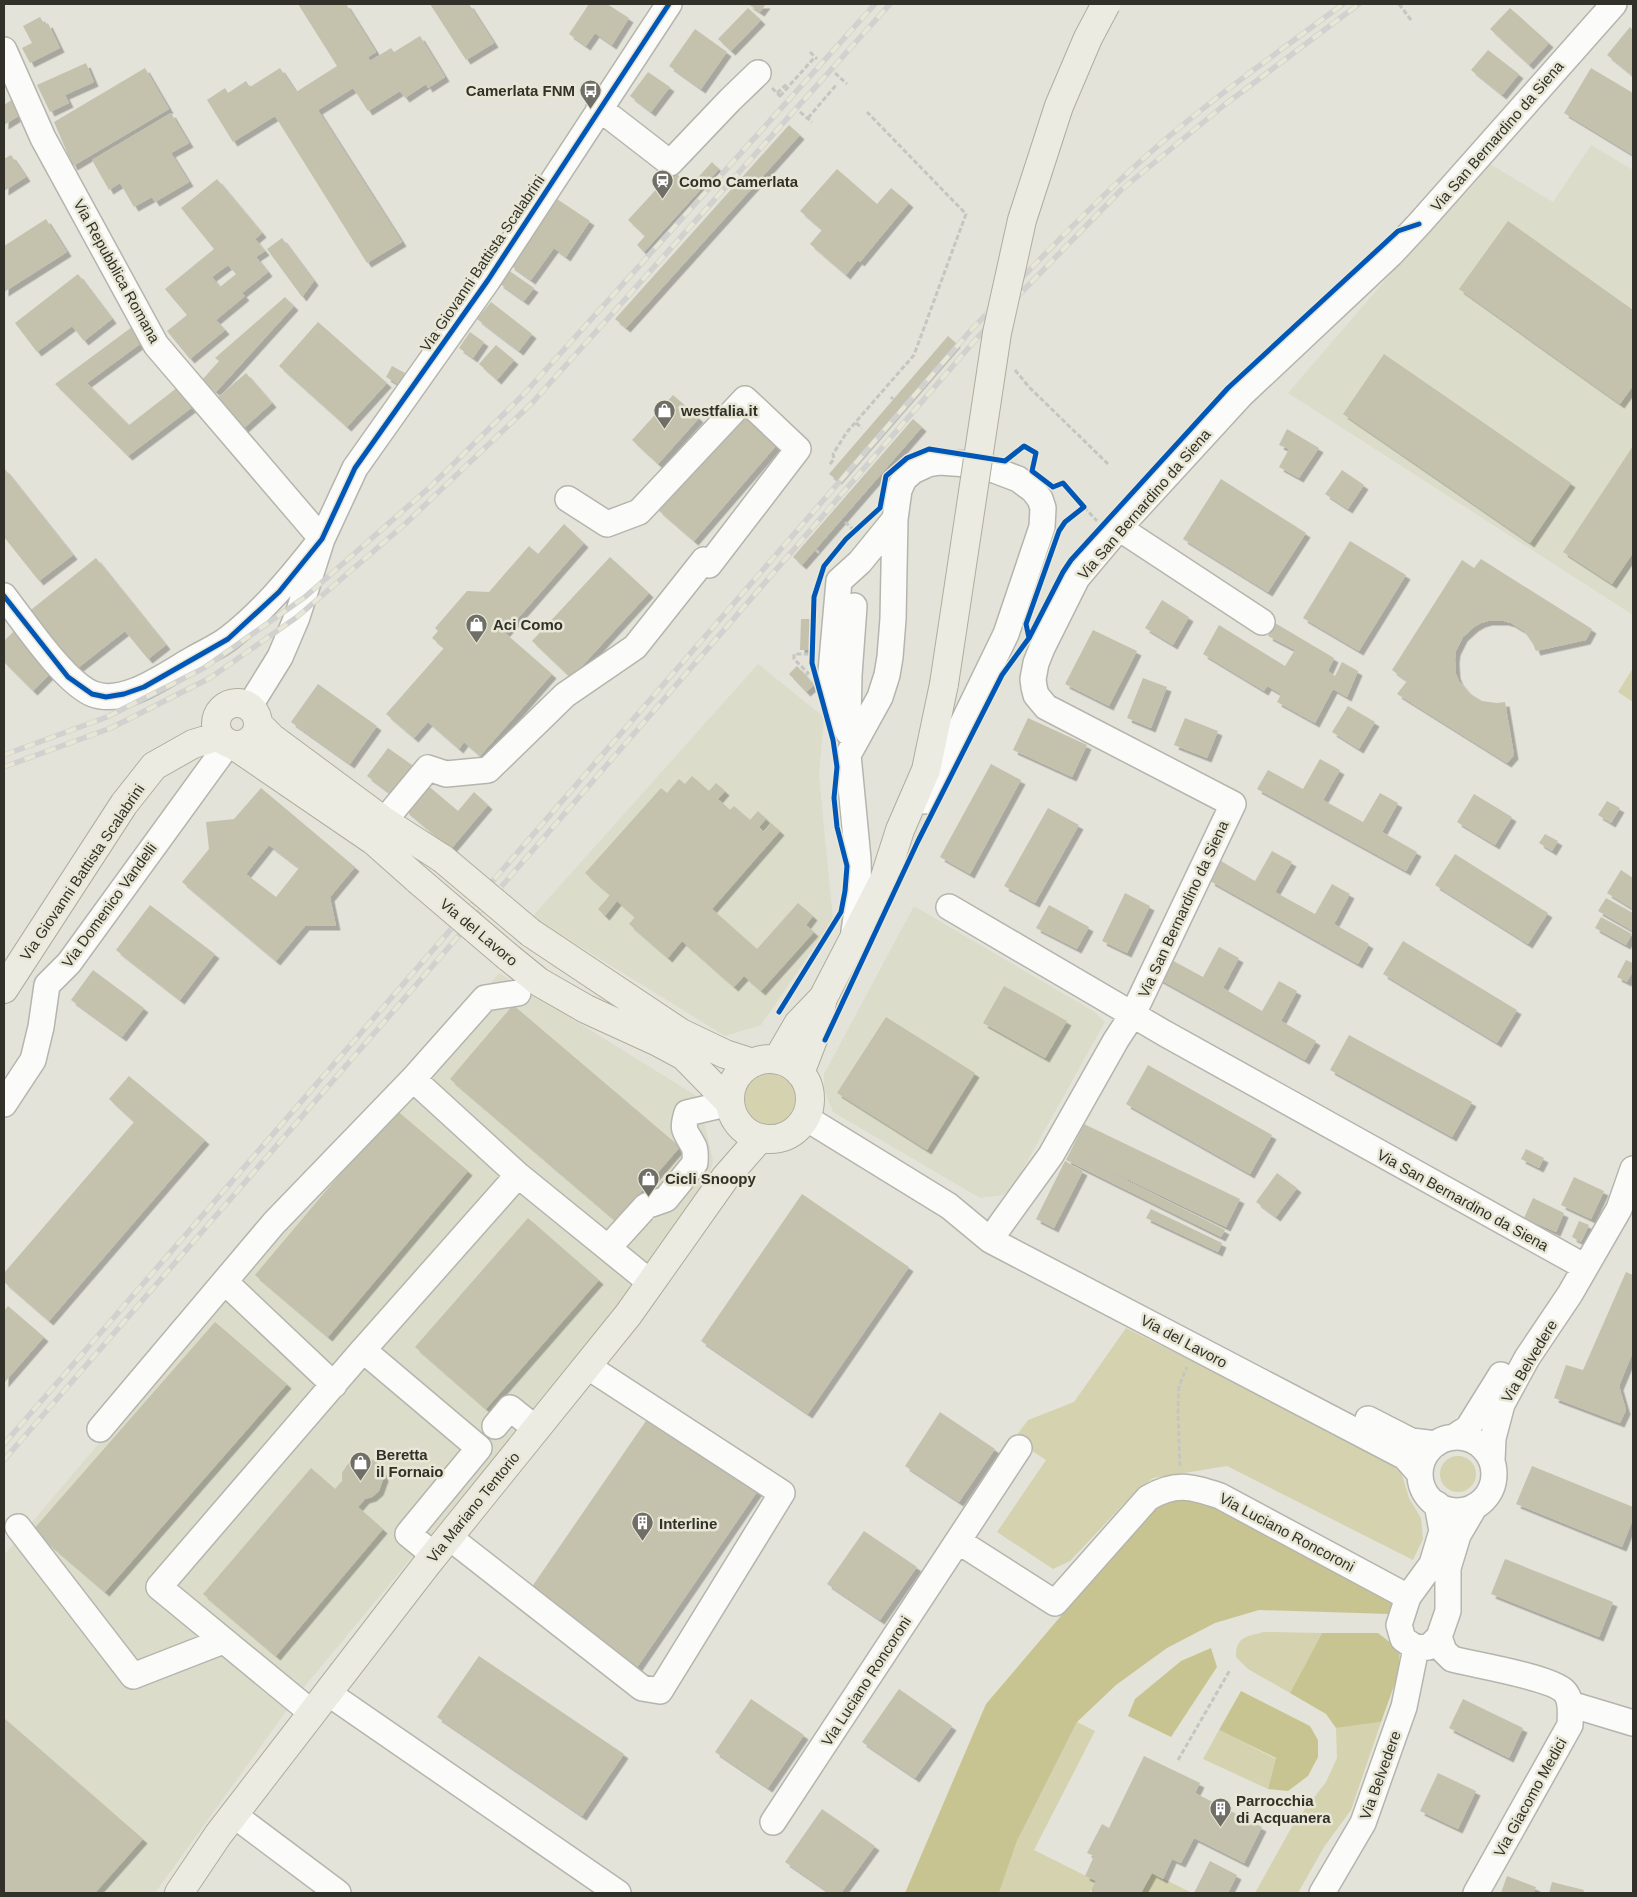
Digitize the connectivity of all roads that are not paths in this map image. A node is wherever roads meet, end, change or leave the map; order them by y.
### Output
1 (669, 4) edge
2 (1106, 4) edge
3 (1115, 4) edge
4 (1614, 4) edge
5 (1088, 38) junction
6 (4, 50) edge
7 (758, 73) dead end
8 (599, 108) junction
9 (568, 499) dead end
10 (895, 518) junction
11 (1111, 527) junction
12 (322, 539) junction
13 (4, 596) edge
14 (1262, 622) dead end
15 (254, 715) junction
16 (225, 736) junction
17 (848, 743) junction
18 (384, 821) junction
19 (900, 830) junction
20 (949, 907) dead end
21 (851, 943) junction
22 (4, 989) edge
23 (518, 993) dead end
24 (1133, 1014) junction
25 (777, 1065) junction
26 (413, 1079) junction
27 (4, 1104) edge
28 (806, 1118) junction
29 (743, 1122) junction
30 (1633, 1169) edge
31 (518, 1175) junction
32 (949, 1206) junction
33 (1626, 1212) edge
34 (1000, 1227) junction
35 (608, 1248) junction
36 (1585, 1268) junction
37 (225, 1282) junction
38 (651, 1284) junction
39 (363, 1350) junction
40 (587, 1366) junction
41 (334, 1385) junction
42 (495, 1426) dead end
43 (100, 1429) dead end
44 (536, 1429) junction
45 (1445, 1440) junction
46 (1019, 1448) dead end
47 (1492, 1461) junction
48 (1420, 1474) junction
49 (1437, 1504) junction
50 (1475, 1506) junction
51 (18, 1527) dead end
52 (958, 1541) junction
53 (441, 1546) junction
54 (1413, 1590) junction
55 (1449, 1595) junction
56 (1439, 1637) junction
57 (223, 1640) junction
58 (1416, 1648) junction
59 (320, 1703) junction
60 (1570, 1704) junction
61 (1633, 1723) edge
62 (773, 1822) dead end
63 (226, 1825) junction
64 (179, 1893) edge
65 (338, 1893) edge
66 (618, 1893) edge
67 (1322, 1893) edge
68 (1476, 1893) edge

1 - 8 street, Via Giovanni Battista Scalabrini
2 - 5 main road, bridge
3 - 5 main road, bridge
4 - 11 street, Via San Bernardino da Siena
5 - 19 main road, bridge
6 - 12 street, Via Repubblica Romana
7 - 8 street
8 - 12 street, Via Giovanni Battista Scalabrini
9 - 18 street
10 - 17 street
10 - 17 street
10 - 19 street
11 - 14 street
11 - 24 street, Via San Bernardino da Siena
12 - 13 street
12 - 15 street, Via Giovanni Battista Scalabrini
15 - 16 main road
15 - 16 main road
15 - 18 main road
16 - 22 main road, Via Giovanni Battista Scalabrini
16 - 27 street, Via Domenico Vandelli
16 - 29 main road, Via del Lavoro, bridge
17 - 21 street
18 - 25 main road, bridge
19 - 21 main road
20 - 24 street, Via San Bernardino da Siena
21 - 25 main road
23 - 26 street
24 - 34 street, Via San Bernardino da Siena
24 - 36 street, Via San Bernardino da Siena
25 - 28 main road
25 - 29 main road
26 - 31 street
26 - 37 street
28 - 29 main road
28 - 32 street, Via del Lavoro
29 - 35 street
29 - 38 main road, Via Mariano Tentorio
30 - 33 street, Via Belvedere
31 - 35 street
31 - 39 street
32 - 34 street, Via del Lavoro
32 - 48 street, Via del Lavoro
33 - 36 street, Via Belvedere
34 - 45 street, Via del Lavoro
35 - 38 street
36 - 45 street, Via Belvedere
36 - 47 street, Via Belvedere
37 - 41 street
37 - 43 street
38 - 40 main road, Via Mariano Tentorio
39 - 41 street
39 - 53 street
40 - 44 main road, Via Mariano Tentorio
40 - 53 street
41 - 57 street
42 - 44 street
44 - 53 main road, Via Mariano Tentorio
45 - 47 street
45 - 48 street
46 - 52 street, Via Luciano Roncoroni
47 - 50 street
48 - 49 street
49 - 50 street
49 - 54 street
50 - 55 street
51 - 57 street
52 - 54 street, Via Luciano Roncoroni
52 - 62 street, Via Luciano Roncoroni
53 - 59 main road, Via Mariano Tentorio
54 - 55 street
54 - 58 street
55 - 56 street
56 - 58 street
56 - 60 street
57 - 59 street
58 - 67 street, Via Belvedere
59 - 63 main road, Via Mariano Tentorio
59 - 66 street
60 - 61 street
60 - 68 street, Via Giacomo Medici
63 - 64 main road, Via Mariano Tentorio
63 - 65 street

